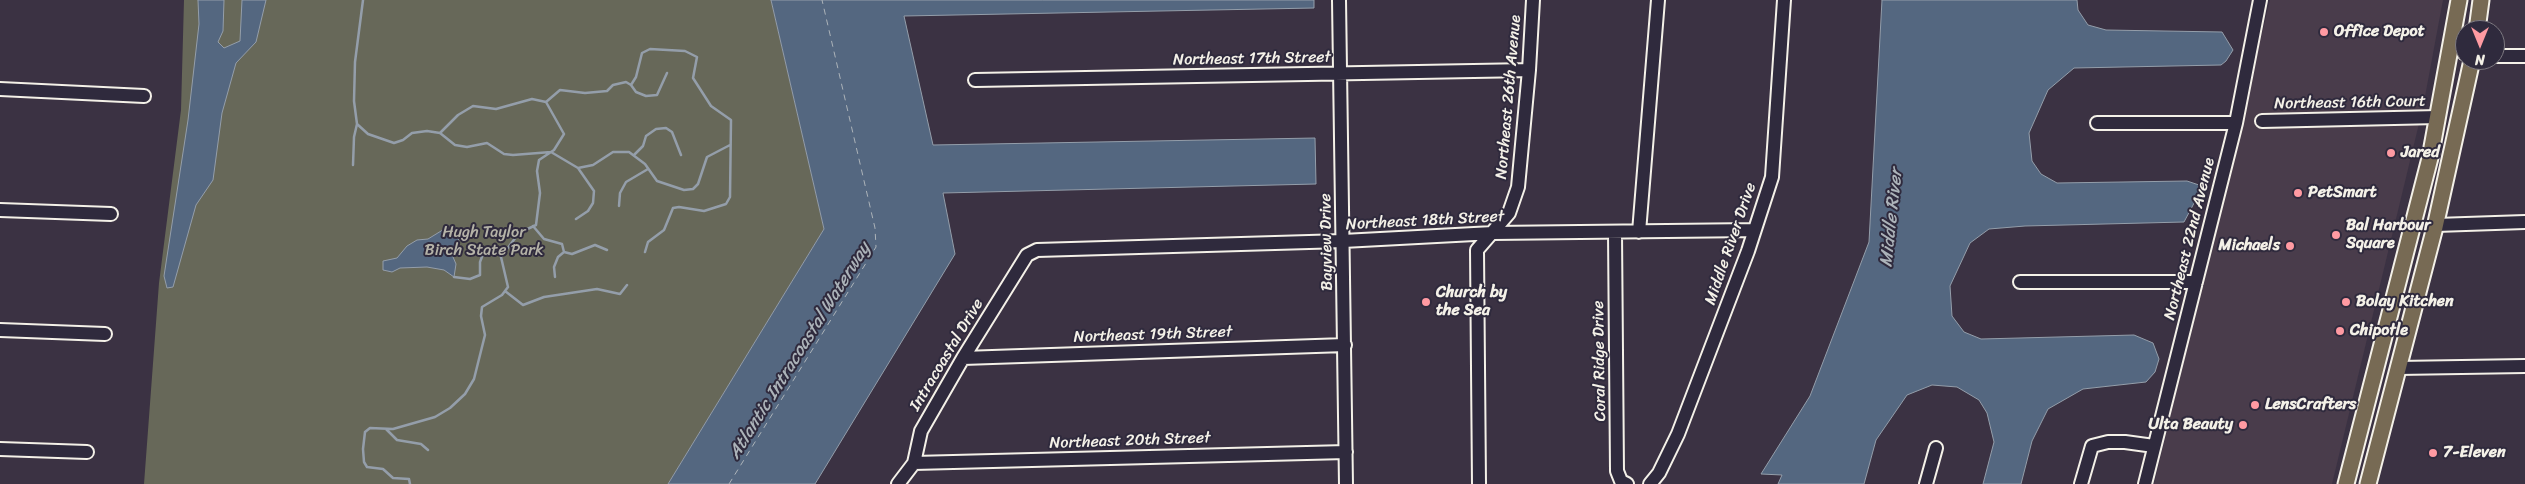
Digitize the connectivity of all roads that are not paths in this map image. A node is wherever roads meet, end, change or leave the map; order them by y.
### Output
1 (1339, 0) edge
2 (1533, 0) edge
3 (1658, 0) edge
4 (1784, 0) edge
5 (2260, 0) edge
6 (2459, 0) edge
7 (2481, 0) edge
8 (2478, 20) edge
9 (2454, 34) joint
10 (2505, 56) edge
11 (2525, 56) edge
12 (1529, 70) junction
13 (2470, 70) edge
14 (1342, 73) junction
15 (974, 80) dead end
16 (0, 89) edge
17 (144, 96) dead end
18 (2438, 117) junction
19 (2262, 121) dead end
20 (2097, 123) dead end
21 (2236, 123) junction
22 (2450, 165) junction
23 (0, 210) edge
24 (111, 214) dead end
25 (2525, 222) edge
26 (2436, 225) junction
27 (1754, 230) junction
28 (1639, 232) junction
29 (1493, 233) junction
30 (1615, 233) junction
31 (1343, 241) junction
32 (1037, 250) joint
33 (2020, 282) dead end
34 (2196, 282) junction
35 (0, 330) edge
36 (105, 334) dead end
37 (1345, 345) junction
38 (963, 358) junction
39 (2378, 360) junction
40 (2525, 366) edge
41 (2398, 368) junction
42 (2393, 388) junction
43 (2154, 446) junction
44 (1936, 448) dead end
45 (0, 449) edge
46 (87, 452) dead end
47 (1346, 452) junction
48 (914, 463) junction
49 (898, 484) edge
50 (1346, 484) edge
51 (1479, 484) edge
52 (1627, 484) edge
53 (1650, 484) edge
54 (1926, 484) edge
55 (2081, 484) edge
56 (2144, 484) edge
57 (2346, 484) edge
58 (2368, 484) edge

1 - 14 street, Bayview Drive
2 - 12 street, Northeast 26th Avenue
3 - 28 street
4 - 27 street, Middle River Drive
5 - 21 street, Northeast 22nd Avenue
6 - 9 main road
7 - 8 main road
9 - 18 main road
10 - 11 street
12 - 14 street, Northeast 17th Street
12 - 29 street, Northeast 26th Avenue
13 - 22 main road
14 - 15 street, Northeast 17th Street
14 - 31 street, Bayview Drive
16 - 17 street
18 - 19 street, Northeast 16th Court
18 - 22 main road
18 - 39 main road
20 - 21 street
21 - 34 street, Northeast 22nd Avenue
22 - 26 main road
23 - 24 street
25 - 26 street
26 - 41 main road
27 - 28 street, Northeast 18th Street
27 - 53 street, Middle River Drive
28 - 30 street, Northeast 18th Street
29 - 30 street, Northeast 18th Street
29 - 31 street, Northeast 18th Street
29 - 51 street, Northeast 26th Avenue
30 - 52 street, Coral Ridge Drive
31 - 32 street, Northeast 18th Street
31 - 37 street, Bayview Drive
32 - 38 street, Intracoastal Drive
33 - 34 street
34 - 43 street, Northeast 22nd Avenue
35 - 36 street
37 - 38 street, Northeast 19th Street
37 - 47 street, Bayview Drive
38 - 48 street, Intracoastal Drive
39 - 42 main road
39 - 57 main road
40 - 41 street
41 - 42 main road
42 - 58 main road
43 - 55 street
43 - 56 street, Northeast 22nd Avenue
44 - 54 street
45 - 46 street
47 - 48 street, Northeast 20th Street
47 - 50 street, Bayview Drive
48 - 49 street, Intracoastal Drive

